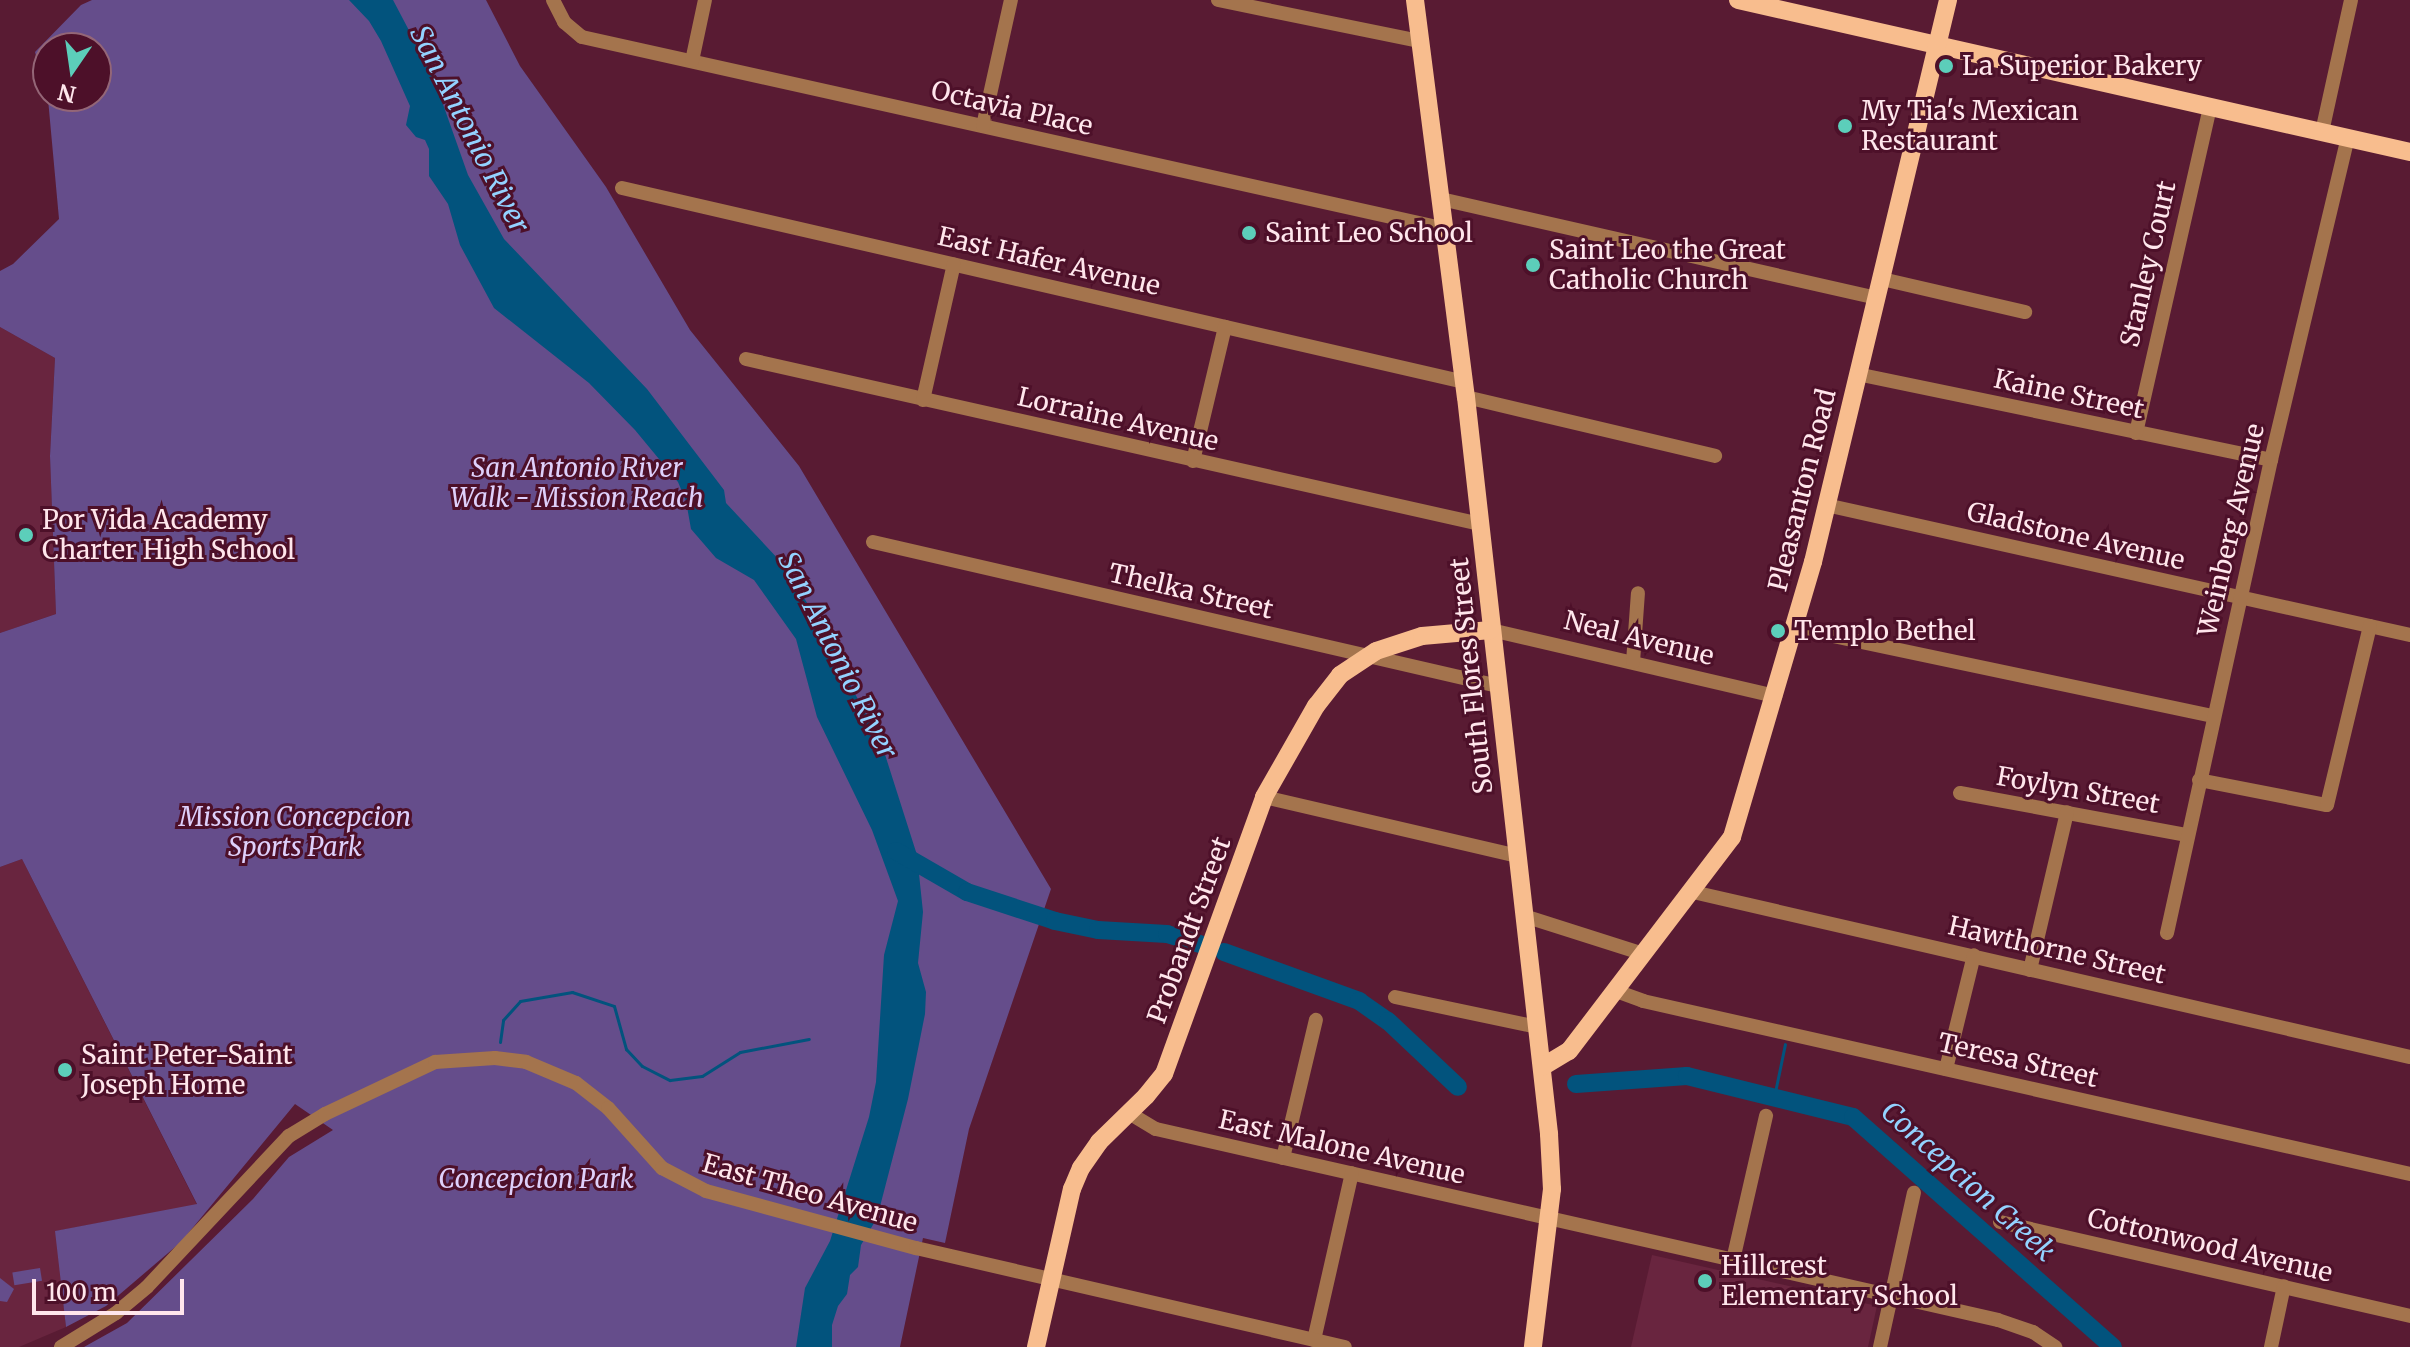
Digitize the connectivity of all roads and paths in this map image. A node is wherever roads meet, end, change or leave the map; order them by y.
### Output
1 (553, 0) edge
2 (705, 0) edge
3 (1011, 0) edge
4 (1218, 0) edge
5 (1415, 0) edge
6 (1738, 0) edge
7 (1948, 0) edge
8 (2351, 0) edge
9 (1420, 41) junction
10 (1938, 46) junction
11 (692, 61) junction
12 (2210, 107) junction
13 (983, 126) junction
14 (2322, 132) junction
15 (2348, 138) junction
16 (2410, 152) edge
17 (622, 188) dead end
18 (1441, 199) junction
19 (1445, 229) junction
20 (954, 264) junction
21 (1882, 279) junction
22 (1877, 298) junction
23 (2025, 312) dead end
24 (1225, 327) junction
25 (746, 359) dead end
26 (1857, 374) junction
27 (1465, 390) junction
28 (923, 400) junction
29 (2136, 433) junction
30 (1715, 456) dead end
31 (2271, 460) junction
32 (1193, 461) junction
33 (1826, 505) junction
34 (1480, 524) junction
35 (873, 542) dead end
36 (1638, 593) dead end
37 (2240, 597) junction
38 (2370, 626) junction
39 (1795, 628) junction
40 (1491, 630) junction
41 (2410, 635) edge
42 (1366, 656) junction
43 (1633, 662) junction
44 (1498, 686) junction
45 (1775, 696) junction
46 (2214, 716) junction
47 (2199, 780) junction
48 (1960, 793) dead end
49 (1264, 797) junction
50 (2067, 812) junction
51 (2187, 835) junction
52 (1517, 856) junction
53 (1693, 892) junction
54 (1524, 916) junction
55 (2167, 933) dead end
56 (1644, 954) junction
57 (1974, 955) junction
58 (2030, 970) junction
59 (1616, 991) junction
60 (1395, 997) dead end
61 (1316, 1020) dead end
62 (1537, 1027) junction
63 (2410, 1057) edge
64 (1542, 1067) junction
65 (1946, 1069) junction
66 (1129, 1113) junction
67 (1766, 1116) dead end
68 (1283, 1158) junction
69 (1352, 1173) junction
70 (2410, 1174) edge
71 (1914, 1193) dead end
72 (1549, 1218) junction
73 (2000, 1222) dead end
74 (1733, 1260) junction
75 (1051, 1279) junction
76 (2284, 1286) junction
77 (1891, 1296) junction
78 (2410, 1316) edge
79 (1314, 1340) junction
80 (61, 1347) edge
81 (1036, 1347) edge
82 (1345, 1347) edge
83 (1533, 1347) edge
84 (1880, 1347) edge
85 (2055, 1347) edge
86 (2271, 1347) edge

1 - 11 street, Octavia Place
2 - 11 street
3 - 13 street
4 - 9 street
5 - 9 main road, South Flores Street
6 - 10 main road
7 - 10 main road, Pleasanton Road
8 - 14 street
9 - 18 main road, South Flores Street
10 - 12 main road
10 - 21 main road, Pleasanton Road
11 - 13 street, Octavia Place
12 - 14 main road
12 - 29 street, Stanley Court
13 - 19 street, Octavia Place
14 - 15 main road
15 - 16 main road
15 - 31 street, Weinberg Avenue
17 - 20 street, East Hafer Avenue
18 - 19 main road, South Flores Street
18 - 22 street
19 - 27 main road, South Flores Street
20 - 24 street, East Hafer Avenue
20 - 28 street
21 - 22 main road, Pleasanton Road
21 - 23 street
22 - 26 main road, Pleasanton Road
24 - 27 street, East Hafer Avenue
24 - 32 street
25 - 28 street, Lorraine Avenue
26 - 29 street, Kaine Street
26 - 33 main road, Pleasanton Road
27 - 30 street, East Hafer Avenue
27 - 34 main road, South Flores Street
28 - 32 street, Lorraine Avenue
29 - 31 street, Kaine Street
31 - 37 street, Weinberg Avenue
32 - 34 street, Lorraine Avenue
33 - 37 street, Gladstone Avenue
33 - 39 main road, Pleasanton Road
34 - 40 main road, South Flores Street
35 - 42 street, Thelka Street
36 - 43 street
37 - 38 street, Gladstone Avenue
37 - 46 street, Weinberg Avenue
38 - 41 street, Gladstone Avenue
38 - 47 street
39 - 45 main road, Pleasanton Road
39 - 46 street
40 - 42 main road, Probandt Street
40 - 43 street, Neal Avenue
40 - 44 main road, South Flores Street
42 - 44 street, Thelka Street
42 - 49 main road, Probandt Street
43 - 45 street, Neal Avenue
44 - 52 main road, South Flores Street
45 - 53 main road, Pleasanton Road
46 - 47 street, Weinberg Avenue
47 - 51 street, Weinberg Avenue
48 - 50 street, Foylyn Street
49 - 52 street
49 - 66 main road, Probandt Street
50 - 51 street, Foylyn Street
50 - 58 street
51 - 55 street, Weinberg Avenue
52 - 54 main road, South Flores Street
53 - 56 main road, Pleasanton Road
53 - 57 street, Hawthorne Street
54 - 56 street
54 - 62 main road, South Flores Street
56 - 59 main road, Pleasanton Road
57 - 58 street, Hawthorne Street
57 - 65 street
58 - 63 street, Hawthorne Street
59 - 64 main road, Pleasanton Road
59 - 65 street, Teresa Street
60 - 62 street
61 - 68 street
62 - 64 main road, South Flores Street
64 - 72 main road, South Flores Street
65 - 70 street, Teresa Street
66 - 68 street, East Malone Avenue
66 - 75 main road, Probandt Street
67 - 74 street
68 - 69 street, East Malone Avenue
69 - 72 street, East Malone Avenue
69 - 79 street
71 - 77 street
72 - 74 street, East Malone Avenue
72 - 83 main road, South Flores Street
73 - 76 street, Cottonwood Avenue
74 - 77 street, East Malone Avenue
75 - 79 street, East Theo Avenue
75 - 80 street, East Theo Avenue
75 - 81 main road, Probandt Street
76 - 78 street, Cottonwood Avenue
76 - 86 street
77 - 84 street
77 - 85 street, East Malone Avenue
79 - 82 street, East Theo Avenue

